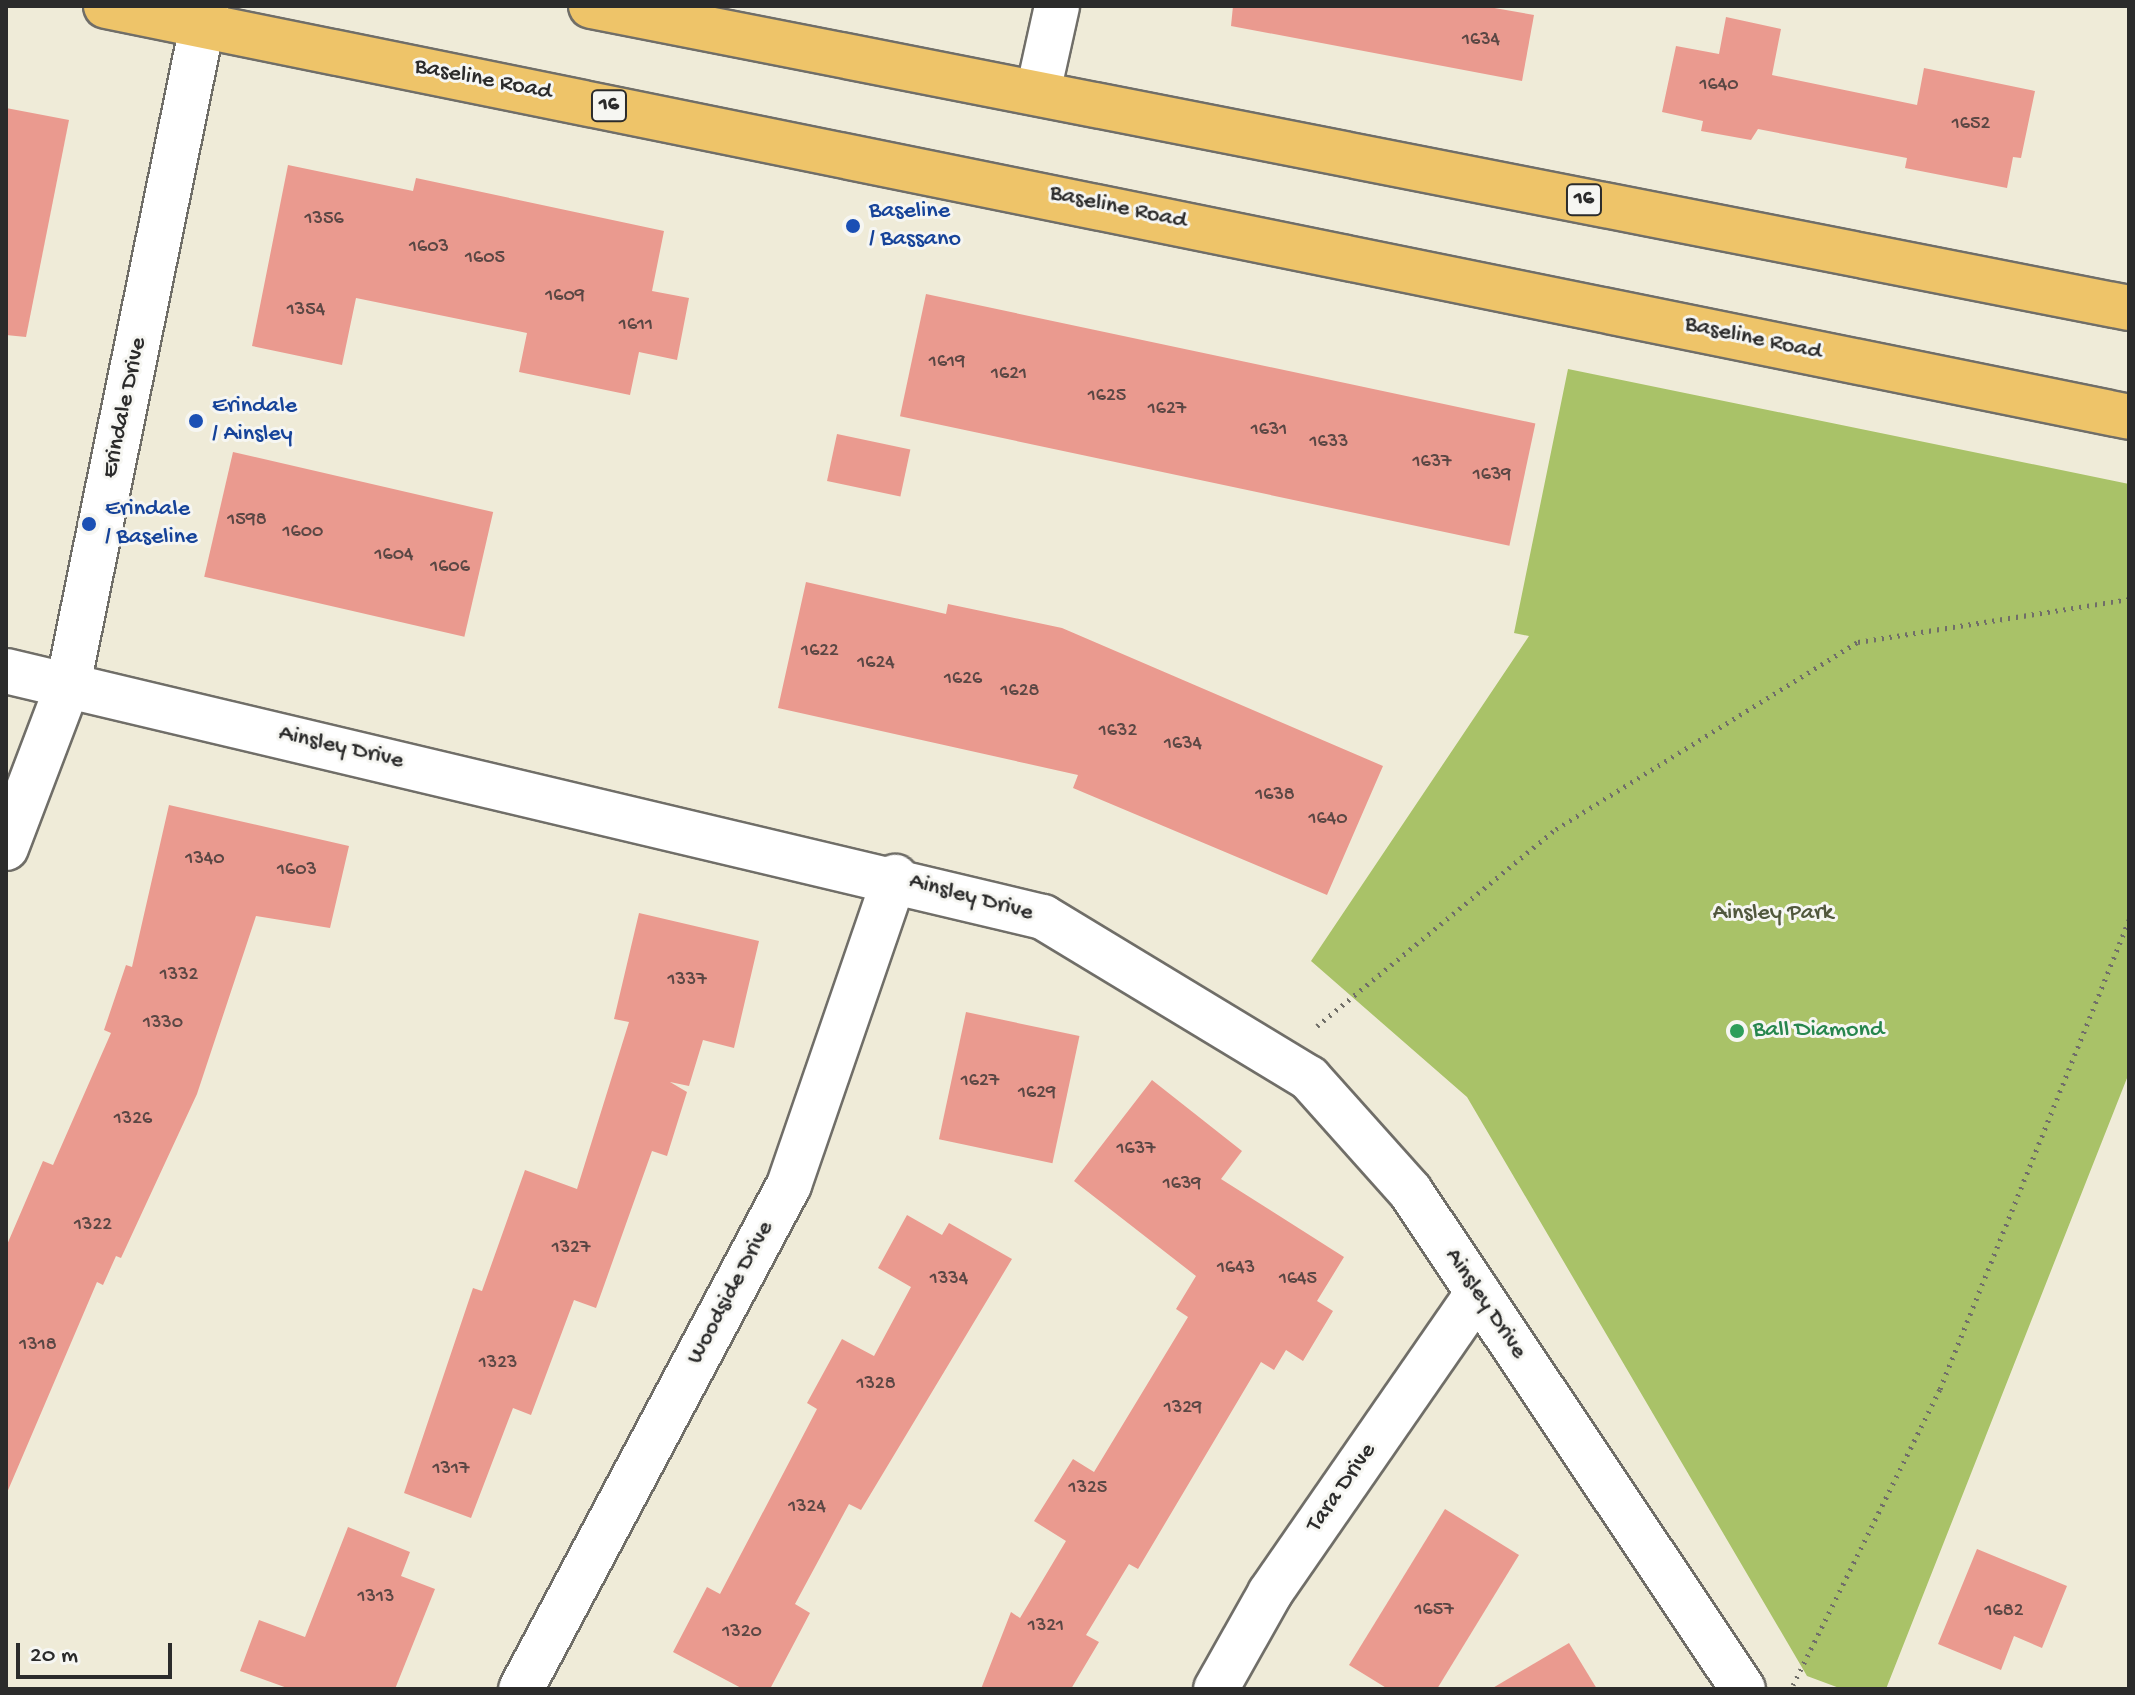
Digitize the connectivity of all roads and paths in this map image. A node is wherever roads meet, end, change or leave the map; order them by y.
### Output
1 (106, 6) edge
2 (591, 6) edge
3 (1057, 6) edge
4 (204, 15) edge
5 (1038, 92) junction
6 (2129, 308) edge
7 (2129, 417) edge
8 (2129, 599) edge
9 (6, 671) edge
10 (68, 685) junction
11 (6, 848) edge
12 (895, 877) junction
13 (2129, 920) edge
14 (1277, 1059) junction
15 (1478, 1293) junction
16 (521, 1689) edge
17 (1216, 1689) edge
18 (1743, 1689) edge
19 (1791, 1689) edge

1 - 4 main road, Baseline Road / 16
2 - 5 main road, 16
3 - 5 street
4 - 7 main road, Baseline Road / 16
4 - 10 street, Erindale Drive
5 - 6 main road, 16
8 - 14 path
9 - 10 street, Ainsley Drive
10 - 11 street, Erindale Drive
10 - 12 street, Ainsley Drive
12 - 14 street, Ainsley Drive
12 - 16 street, Woodside Drive
13 - 19 path
14 - 15 street, Ainsley Drive
15 - 17 street, Tara Drive
15 - 18 street, Ainsley Drive

